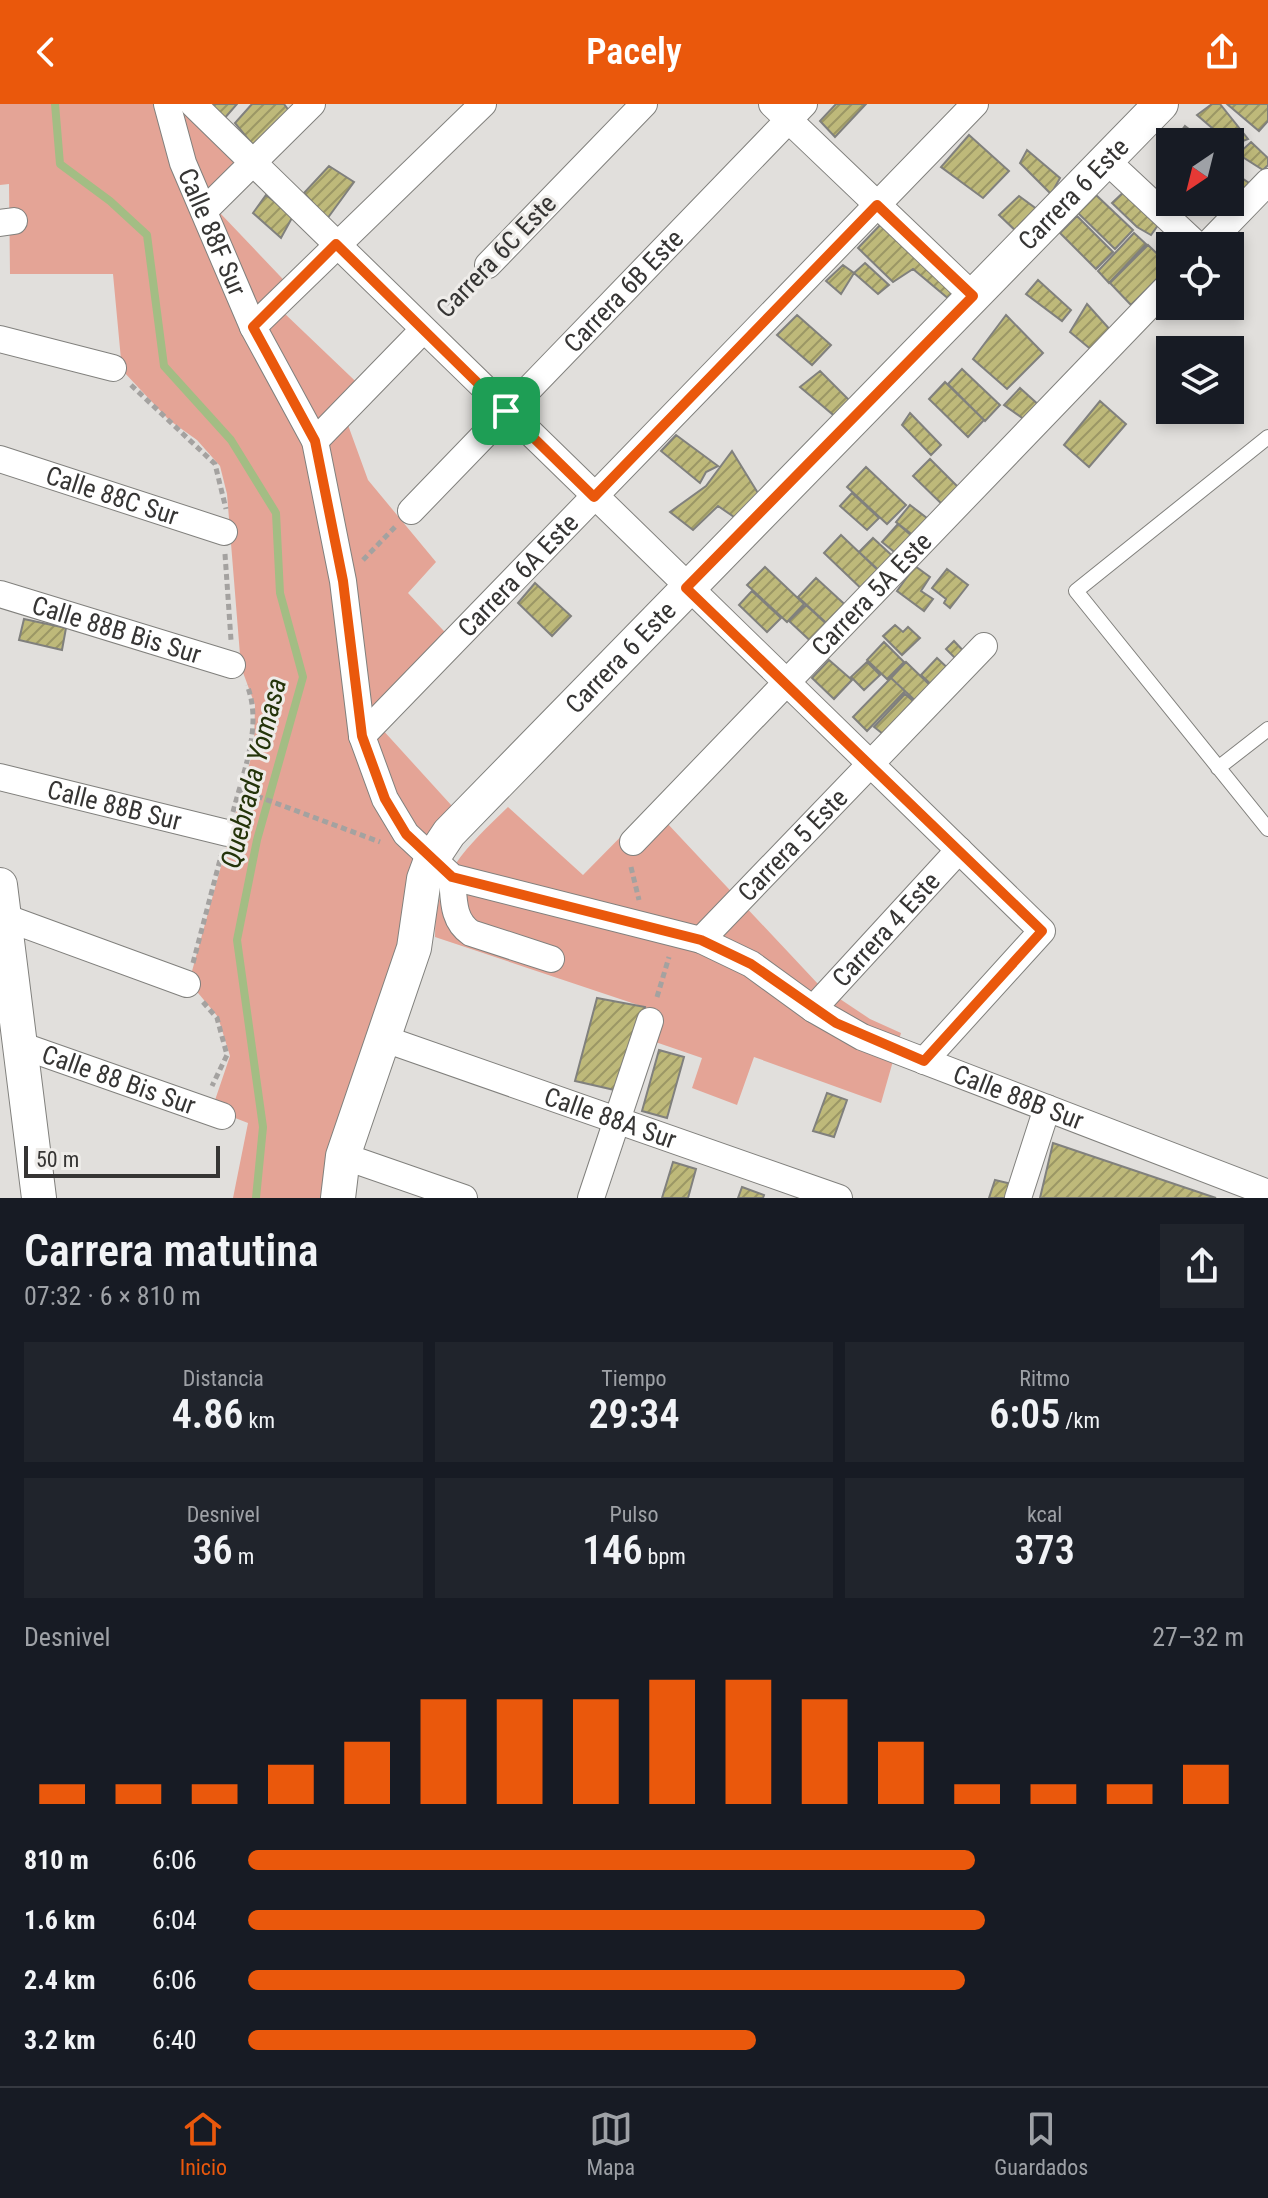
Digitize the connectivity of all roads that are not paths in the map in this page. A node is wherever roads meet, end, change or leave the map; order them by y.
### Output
1 (167, 104) edge
2 (193, 104) edge
3 (312, 104) edge
4 (483, 104) edge
5 (644, 104) edge
6 (975, 104) edge
7 (1161, 104) edge
8 (788, 109) edge
9 (1106, 160) junction
10 (252, 162) junction
11 (1268, 182) edge
12 (877, 205) junction
13 (204, 211) junction
14 (1183, 232) edge
15 (1220, 232) edge
16 (336, 244) junction
17 (488, 265) road end
18 (973, 296) junction
19 (1156, 298) edge
20 (253, 327) junction
21 (423, 330) junction
22 (0, 339) edge
23 (113, 368) dead end
24 (506, 411) junction
25 (1268, 437) edge
26 (315, 441) junction
27 (0, 459) edge
28 (594, 497) junction
29 (411, 511) road end
30 (224, 532) dead end
31 (686, 588) junction
32 (0, 594) edge
33 (984, 646) dead end
34 (232, 665) road end
35 (784, 683) junction
36 (1268, 729) edge
37 (362, 736) junction
38 (870, 765) junction
39 (1218, 768) junction
40 (0, 777) edge
41 (1268, 829) edge
42 (227, 833) road end
43 (633, 842) road end
44 (959, 850) junction
45 (442, 869) junction
46 (2, 901) edge
47 (689, 936) junction
48 (551, 959) dead end
49 (187, 984) road end
50 (813, 1009) junction
51 (650, 1021) road end
52 (382, 1038) junction
53 (17, 1044) junction
54 (924, 1061) junction
55 (1047, 1108) junction
56 (212, 1111) road end
57 (616, 1120) junction
58 (343, 1156) junction
59 (1268, 1193) edge
60 (39, 1198) edge
61 (338, 1198) edge
62 (464, 1198) edge
63 (591, 1198) edge
64 (839, 1198) edge
65 (1018, 1198) edge

1 - 13 street, Calle 88F Sur
2 - 10 street
3 - 10 street
4 - 16 street
5 - 17 street, Carrera 6C Este
6 - 12 street, Carrera 6A Este
7 - 9 street, Carrera 6 Este
8 - 12 street
8 - 24 street, Carrera 6B Este
9 - 14 street
9 - 18 street, Carrera 6 Este
10 - 13 street
10 - 16 street
11 - 15 street
12 - 18 street
12 - 28 street, Carrera 6A Este
13 - 20 street, Calle 88F Sur
16 - 20 street
16 - 21 street
18 - 31 street, Carrera 6 Este
19 - 35 street, Carrera 5A Este
20 - 26 street, Calle 88F Sur
21 - 24 street
21 - 26 street, Carrera 6C Este
22 - 23 street
24 - 28 street
24 - 29 street, Carrera 6B Este
25 - 39 lane
26 - 37 street
27 - 30 street, Calle 88C Sur
28 - 31 street
28 - 37 street, Carrera 6A Este
31 - 35 street
31 - 45 street, Carrera 6 Este
32 - 34 street, Calle 88B Bis Sur
33 - 38 street, Carrera 5 Este
35 - 38 street
35 - 43 street, Carrera 5A Este
36 - 39 lane
37 - 45 street
38 - 44 street
38 - 47 street, Carrera 5 Este
39 - 41 lane
40 - 42 street, Calle 88B Sur
44 - 50 street, Carrera 4 Este
44 - 54 street
45 - 47 street, Calle 88B Sur
45 - 48 street
45 - 52 street, Carrera 6 Este
46 - 49 street
46 - 53 street
47 - 50 street, Calle 88B Sur
50 - 54 street, Calle 88B Sur
51 - 57 street
52 - 57 street, Calle 88A Sur
52 - 58 street, Carrera 6 Este
53 - 56 street, Calle 88 Bis Sur
53 - 60 street
54 - 55 street, Calle 88B Sur
55 - 59 street, Calle 88B Sur
55 - 65 street
57 - 63 street
57 - 64 street, Calle 88A Sur
58 - 61 street, Carrera 6 Este
58 - 62 street

